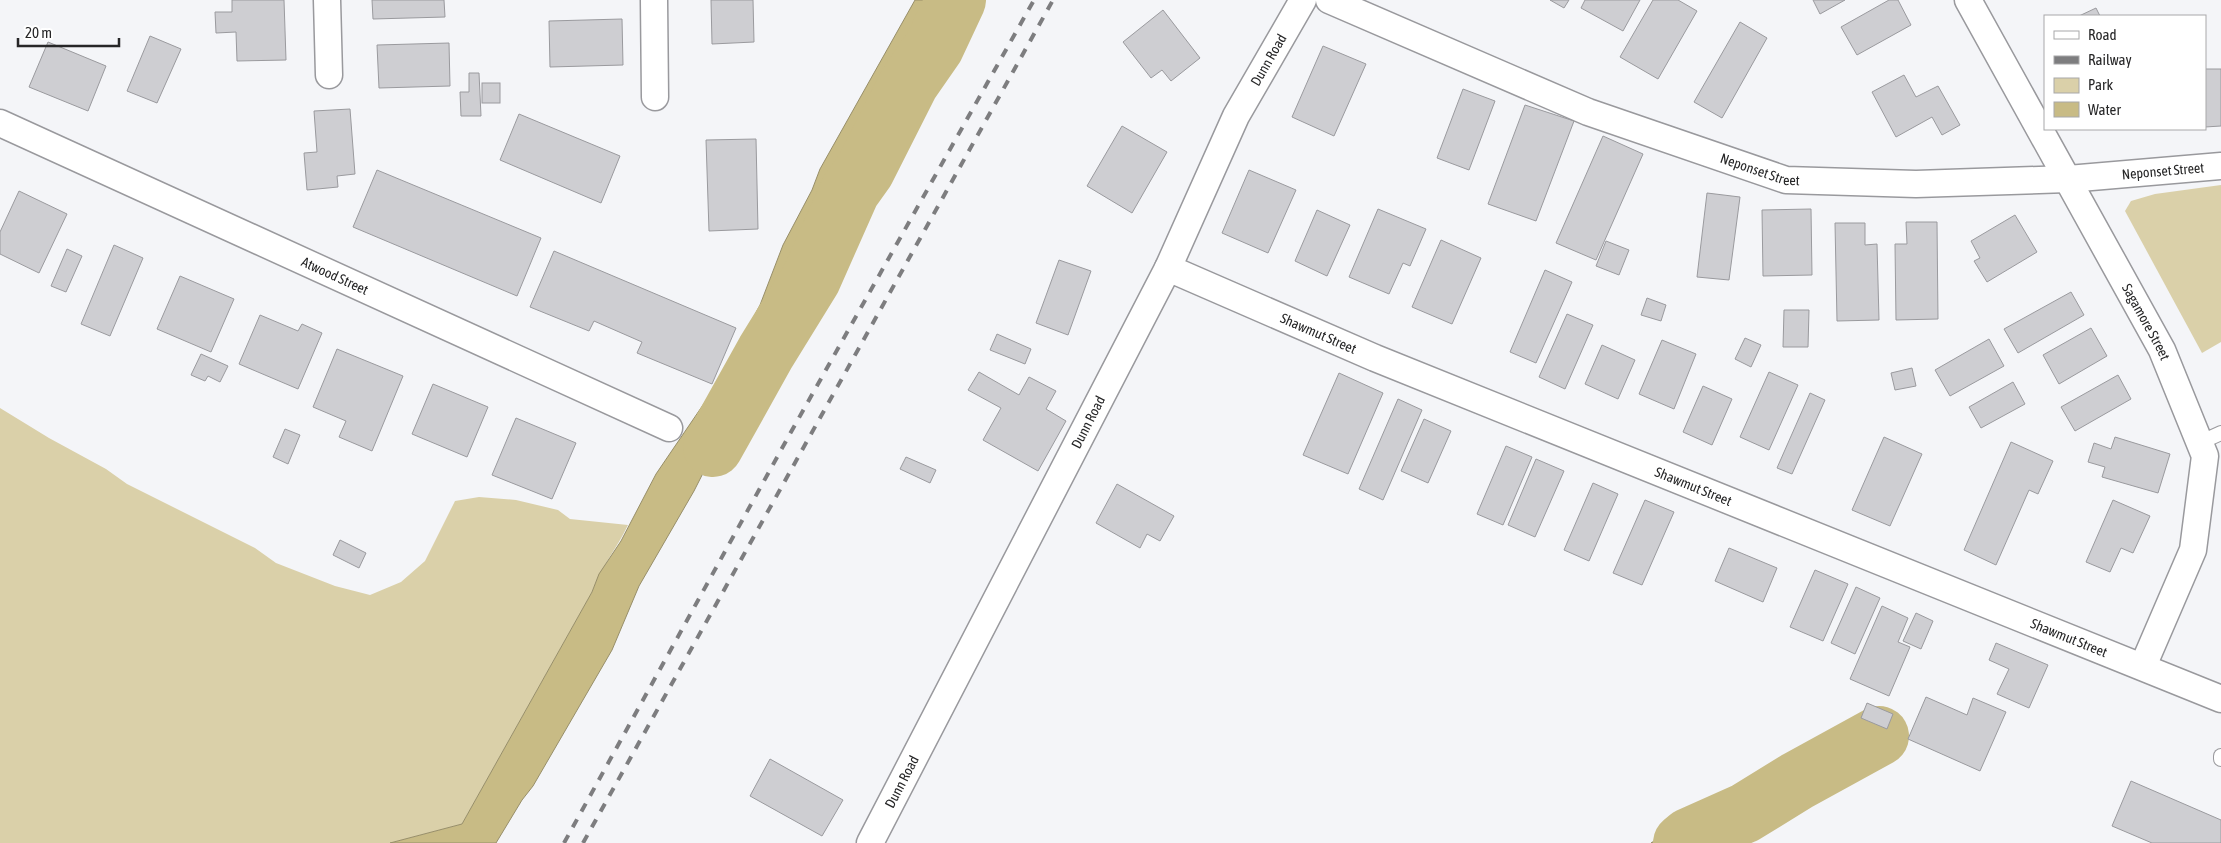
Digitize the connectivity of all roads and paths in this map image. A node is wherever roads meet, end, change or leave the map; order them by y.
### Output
1 (327, 0) edge
2 (654, 0) edge
3 (1303, 0) edge
4 (1329, 0) edge
5 (1968, 0) edge
6 (329, 76) dead end
7 (655, 97) dead end
8 (0, 123) edge
9 (2221, 166) edge
10 (2068, 178) junction
11 (1168, 268) junction
12 (669, 428) dead end
13 (2210, 438) edge
14 (2143, 666) junction
15 (2221, 698) edge
16 (870, 843) edge

1 - 6 street
2 - 7 street
3 - 11 street, Dunn Road
4 - 10 street, Neponset Street
5 - 10 street, Sagamore Street
8 - 12 street, Atwood Street
9 - 10 street, Neponset Street
10 - 13 street, Sagamore Street
11 - 14 street, Shawmut Street
11 - 16 street, Dunn Road
13 - 14 street, Sagamore Street
14 - 15 street, Shawmut Street

